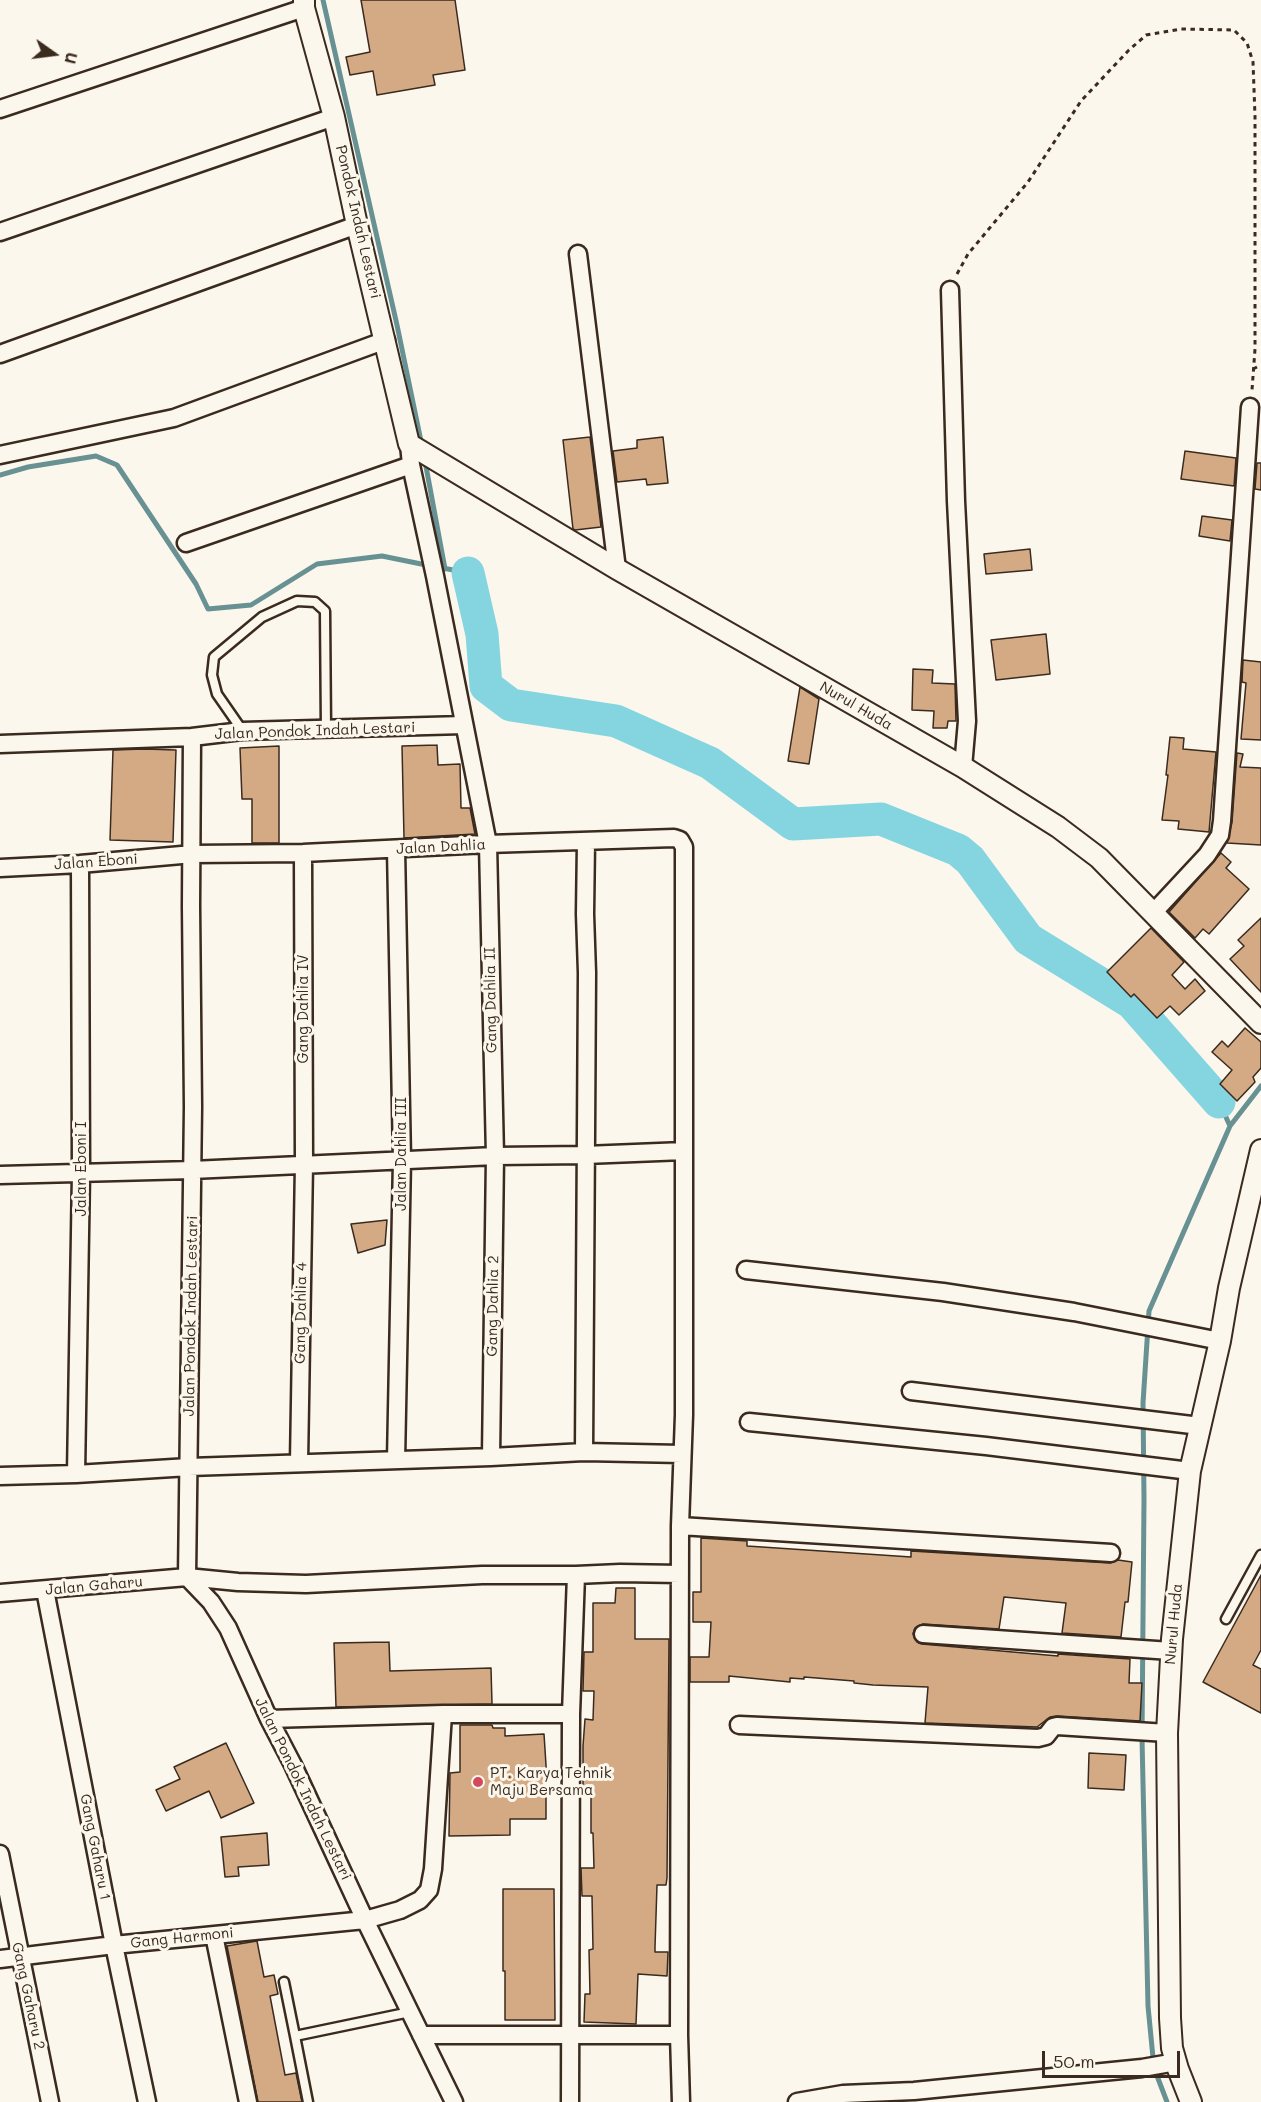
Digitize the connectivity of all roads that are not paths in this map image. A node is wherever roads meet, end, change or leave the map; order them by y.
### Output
1 (304, 4) edge
2 (0, 109) edge
3 (334, 117) junction
4 (357, 225) junction
5 (0, 232) edge
6 (578, 254) dead end
7 (950, 290) road end
8 (386, 340) junction
9 (0, 354) edge
10 (1250, 407) road end
11 (409, 444) junction
12 (0, 454) edge
13 (411, 465) junction
14 (186, 543) dead end
15 (617, 569) junction
16 (464, 725) junction
17 (326, 730) junction
18 (242, 731) junction
19 (192, 737) junction
20 (0, 744) edge
21 (963, 767) junction
22 (586, 843) junction
23 (488, 844) junction
24 (396, 849) junction
25 (303, 853) junction
26 (192, 854) junction
27 (80, 864) junction
28 (0, 868) edge
29 (1153, 913) junction
30 (1261, 1023) edge
31 (1261, 1150) edge
32 (684, 1151) junction
33 (585, 1155) junction
34 (495, 1156) junction
35 (402, 1160) junction
36 (304, 1164) junction
37 (192, 1170) junction
38 (81, 1173) junction
39 (0, 1175) edge
40 (746, 1270) dead end
41 (1220, 1341) junction
42 (911, 1391) dead end
43 (749, 1422) dead end
44 (1200, 1426) junction
45 (584, 1452) junction
46 (682, 1454) junction
47 (491, 1457) junction
48 (396, 1460) junction
49 (299, 1462) junction
50 (189, 1467) junction
51 (1190, 1471) junction
52 (76, 1474) junction
53 (0, 1476) edge
54 (680, 1526) junction
55 (1112, 1553) dead end
56 (1261, 1556) edge
57 (680, 1574) junction
58 (576, 1575) junction
59 (187, 1577) junction
60 (45, 1590) junction
61 (0, 1593) edge
62 (1226, 1619) dead end
63 (924, 1634) dead end
64 (1167, 1651) junction
65 (443, 1714) junction
66 (571, 1714) junction
67 (269, 1719) junction
68 (739, 1725) dead end
69 (1161, 1733) junction
70 (0, 1854) edge
71 (365, 1920) junction
72 (214, 1935) junction
73 (114, 1945) junction
74 (20, 1957) junction
75 (0, 1959) edge
76 (284, 1982) dead end
77 (410, 2012) junction
78 (569, 2034) junction
79 (679, 2034) junction
80 (421, 2035) junction
81 (295, 2036) junction
82 (1170, 2063) junction
83 (50, 2102) edge
84 (147, 2102) edge
85 (248, 2102) edge
86 (308, 2102) edge
87 (454, 2102) edge
88 (570, 2102) edge
89 (681, 2102) edge
90 (797, 2102) edge
91 (1191, 2102) edge

1 - 2 street
1 - 3 street, Pondok Indah Lestari
3 - 4 street, Pondok Indah Lestari
3 - 5 street
4 - 8 street, Pondok Indah Lestari
4 - 9 street
6 - 15 street
7 - 21 street
8 - 11 street, Pondok Indah Lestari
8 - 12 street
10 - 29 street
11 - 13 street, Gang Dahlia II
11 - 15 street, Nurul Huda
13 - 14 street
13 - 16 street, Gang Dahlia II
15 - 21 street, Nurul Huda
16 - 17 street, Jalan Pondok Indah Lestari
16 - 23 street, Gang Dahlia II
17 - 18 street, Jalan Pondok Indah Lestari
17 - 18 lane
18 - 19 street, Jalan Pondok Indah Lestari
19 - 20 street
19 - 26 street, Jalan Pondok Indah Lestari
21 - 29 street, Nurul Huda
22 - 23 street, Jalan Dahlia
22 - 32 street, Jalan Dahlia
22 - 33 street
23 - 24 street, Jalan Dahlia
23 - 34 street, Gang Dahlia II
24 - 25 street, Jalan Dahlia
24 - 35 street, Jalan Dahlia III
25 - 26 street, Jalan Dahlia
25 - 36 street, Gang Dahlia IV
26 - 27 street, Jalan Eboni
26 - 37 street, Jalan Pondok Indah Lestari
27 - 28 street, Jalan Eboni
27 - 38 street, Jalan Eboni I
29 - 30 street, Nurul Huda
31 - 41 street, Nurul Huda
32 - 33 street
32 - 46 street
33 - 34 street
33 - 45 street
34 - 35 street
34 - 47 street, Gang Dahlia 2
35 - 36 street
35 - 48 street, Jalan Dahlia III
36 - 37 street
36 - 49 street, Gang Dahlia 4
37 - 38 street
37 - 50 street, Jalan Pondok Indah Lestari
38 - 39 street
38 - 52 street, Jalan Eboni I
40 - 41 street
41 - 44 street, Nurul Huda
42 - 44 street
43 - 51 street
44 - 51 street, Nurul Huda
45 - 46 street
45 - 47 street
46 - 54 street
47 - 48 street
48 - 49 street
49 - 50 street
50 - 52 street
50 - 59 street, Jalan Pondok Indah Lestari
51 - 64 street, Nurul Huda
52 - 53 street
54 - 55 street
54 - 57 street
56 - 62 lane
57 - 58 street, Jalan Gaharu
57 - 79 street
58 - 59 street, Jalan Gaharu
58 - 66 street
59 - 60 street, Jalan Gaharu
59 - 67 street, Jalan Pondok Indah Lestari
60 - 61 street, Jalan Gaharu
60 - 73 street, Gang Gaharu 1
63 - 64 street
64 - 69 street, Nurul Huda
65 - 66 street
65 - 67 street
65 - 71 street, Gang Harmoni
66 - 78 street
67 - 71 street, Jalan Pondok Indah Lestari
68 - 69 street
69 - 82 street, Nurul Huda
70 - 74 street, Gang Gaharu 2
71 - 72 street, Gang Harmoni
71 - 77 street, Jalan Pondok Indah Lestari
72 - 73 street, Gang Harmoni
72 - 85 street
73 - 74 street, Gang Harmoni
73 - 84 street, Gang Gaharu 1
74 - 75 street, Gang Harmoni
74 - 83 street, Gang Gaharu 2
76 - 81 lane
77 - 80 street, Jalan Pondok Indah Lestari
77 - 81 lane
78 - 79 street
78 - 80 street
78 - 88 street
79 - 89 street
80 - 87 street, Jalan Pondok Indah Lestari
81 - 86 lane
82 - 90 street
82 - 91 street, Nurul Huda

